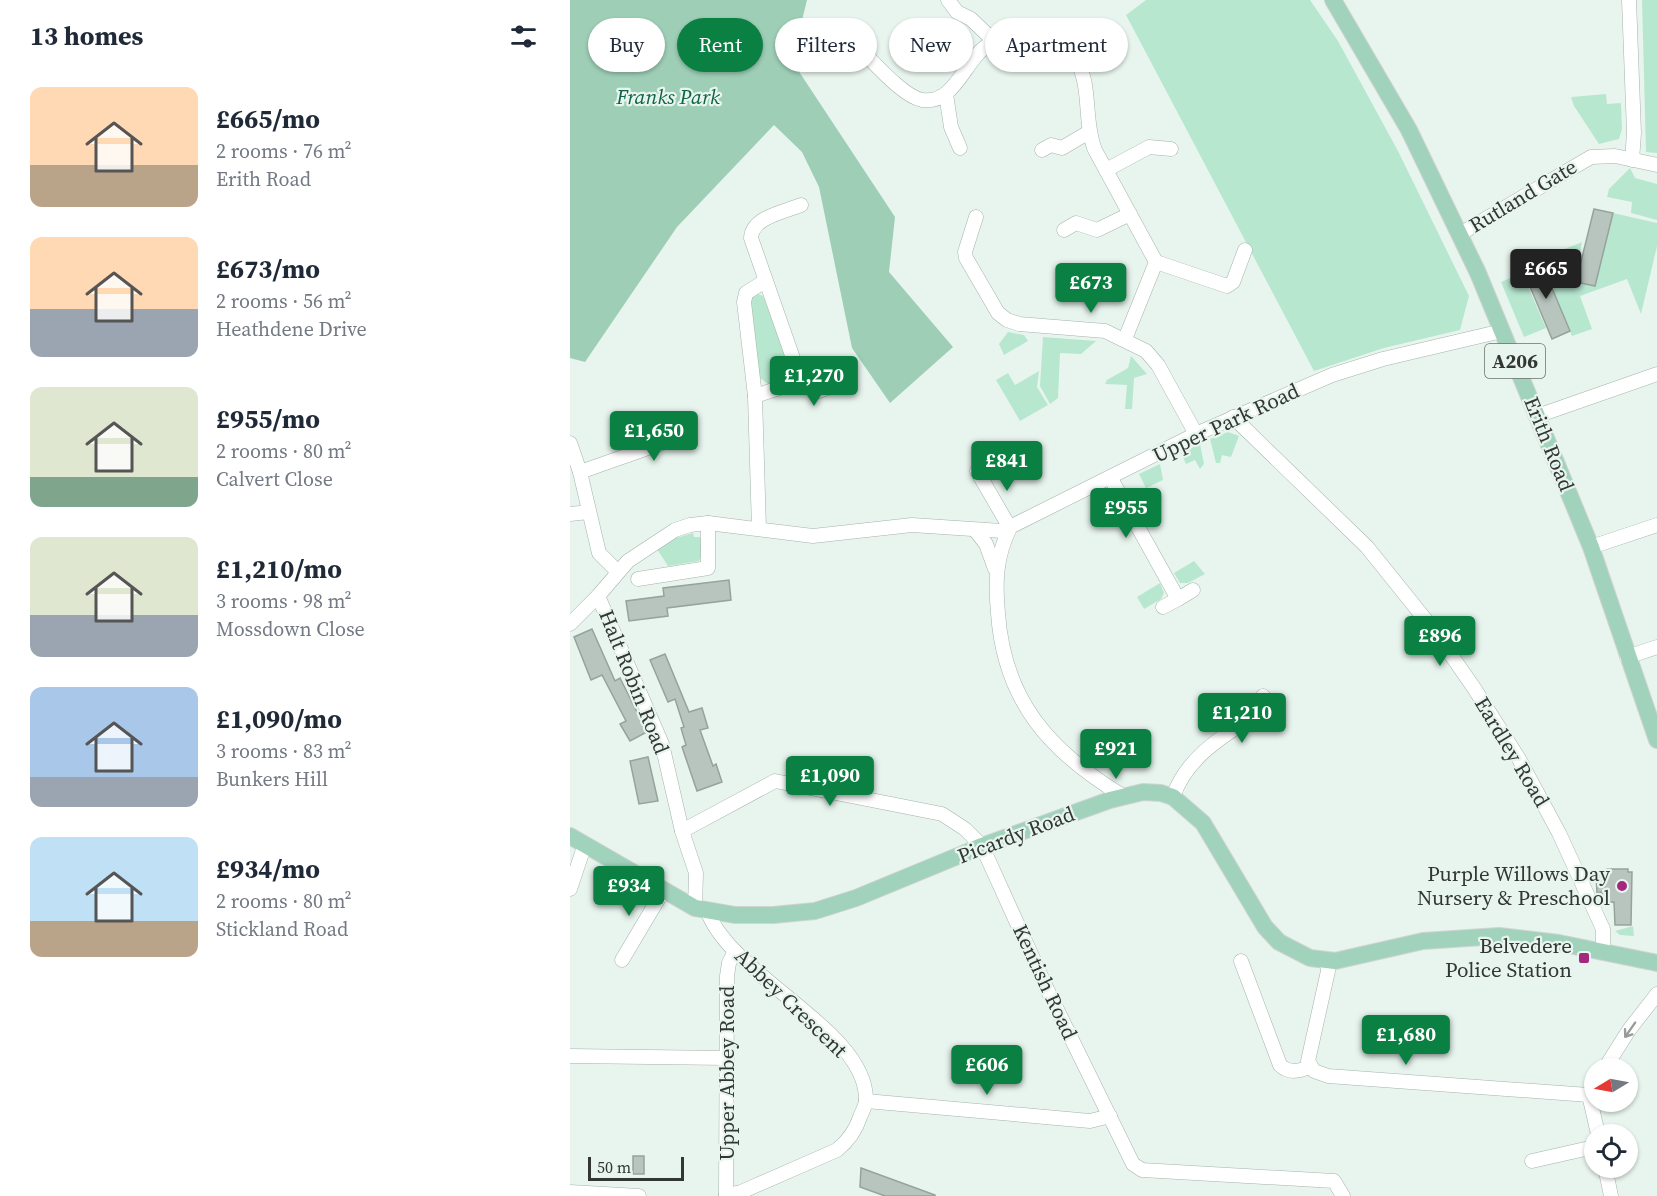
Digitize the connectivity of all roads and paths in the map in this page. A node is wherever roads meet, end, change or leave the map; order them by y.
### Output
1 (948, 0) edge
2 (1333, 0) edge
3 (1629, 0) edge
4 (985, 32) edge
5 (985, 48) edge
6 (877, 64) edge
7 (1082, 72) edge
8 (946, 94) junction
9 (1089, 132) junction
10 (960, 148) dead end
11 (1171, 149) dead end
12 (1042, 150) dead end
13 (1632, 160) junction
14 (1657, 165) edge
15 (1106, 170) junction
16 (801, 205) dead end
17 (1130, 214) junction
18 (976, 217) dead end
19 (1064, 230) dead end
20 (1460, 234) junction
21 (1245, 250) dead end
22 (1156, 262) junction
23 (765, 280) junction
24 (1502, 331) junction
25 (1125, 339) junction
26 (1657, 374) edge
27 (801, 381) junction
28 (839, 384) dead end
29 (755, 396) junction
30 (1537, 416) junction
31 (1233, 417) junction
32 (684, 421) dead end
33 (1197, 434) junction
34 (570, 443) edge
35 (976, 471) dead end
36 (580, 472) junction
37 (1110, 477) junction
38 (589, 512) junction
39 (570, 514) edge
40 (708, 523) junction
41 (1657, 525) edge
42 (1010, 528) junction
43 (759, 529) junction
44 (975, 530) junction
45 (1591, 547) junction
46 (617, 571) junction
47 (996, 571) junction
48 (638, 579) dead end
49 (1193, 590) dead end
50 (598, 596) junction
51 (1178, 599) junction
52 (1163, 607) dead end
53 (570, 624) edge
54 (1657, 646) edge
55 (1627, 657) junction
56 (1270, 706) dead end
57 (1657, 740) edge
58 (1123, 796) junction
59 (1173, 797) junction
60 (682, 831) junction
61 (577, 840) edge
62 (982, 846) junction
63 (570, 889) edge
64 (663, 891) junction
65 (701, 909) junction
66 (735, 951) junction
67 (1603, 952) junction
68 (622, 960) dead end
69 (1241, 961) dead end
70 (1327, 962) junction
71 (1657, 963) edge
72 (1657, 994) edge
73 (570, 1056) edge
74 (727, 1058) junction
75 (1611, 1058) edge
76 (1310, 1067) junction
77 (1584, 1091) edge
78 (866, 1101) junction
79 (1110, 1116) junction
80 (1584, 1149) edge
81 (1532, 1161) dead end
82 (1607, 1178) edge
83 (570, 1192) edge
84 (726, 1195) edge
85 (1343, 1195) edge
86 (639, 1196) edge
87 (1611, 1196) edge

1 - 4 street
2 - 20 main road, Erith Road / A206
3 - 13 street
5 - 8 street
6 - 8 street
7 - 9 street
8 - 10 street
9 - 12 street
9 - 15 street
11 - 15 street
13 - 14 street, Rutland Gate
13 - 20 street, Rutland Gate
15 - 17 street
16 - 23 street
17 - 19 street
17 - 22 street
18 - 25 street
20 - 24 main road, Erith Road / A206
21 - 22 street
22 - 25 street
23 - 27 street
23 - 29 street
24 - 30 main road, Erith Road / A206
24 - 31 street, Upper Park Road
25 - 33 street
26 - 30 street
27 - 28 street
27 - 29 street
29 - 43 street
30 - 45 main road, Erith Road / A206
31 - 33 street, Upper Park Road
31 - 67 street, Eardley Road
32 - 36 street
33 - 37 street, Upper Park Road
34 - 36 street
35 - 42 street
36 - 38 street
37 - 42 street, Upper Park Road
37 - 51 street
38 - 39 street
38 - 46 street
40 - 43 street, Upper Park Road
40 - 46 street, Upper Park Road
40 - 48 street
41 - 45 street
42 - 44 street, Upper Park Road
42 - 47 street
43 - 44 street, Upper Park Road
44 - 47 street
45 - 55 main road, Erith Road / A206
46 - 50 street, Upper Park Road
47 - 58 street
49 - 51 street
50 - 53 street, Upper Park Road
50 - 60 street, Halt Robin Road
51 - 52 street
54 - 55 street
55 - 57 main road, Erith Road / A206
56 - 59 street
58 - 59 main road, Picardy Road
58 - 62 main road, Picardy Road
59 - 70 main road
60 - 62 street
60 - 65 street, Halt Robin Road
61 - 63 street
61 - 64 main road, Picardy Road
62 - 65 main road, Picardy Road
62 - 79 street, Kentish Road
64 - 65 main road, Picardy Road
64 - 68 street
65 - 66 street, Abbey Crescent
66 - 74 street, Upper Abbey Road
66 - 78 street, Abbey Crescent
67 - 70 main road
67 - 71 main road
69 - 76 street
70 - 76 street
72 -> 75 street
73 - 74 street
74 - 84 street, Upper Abbey Road
76 - 77 street
78 - 79 street
78 - 84 street
79 - 85 street, Kentish Road
80 - 81 street
82 - 87 street
83 - 86 street

